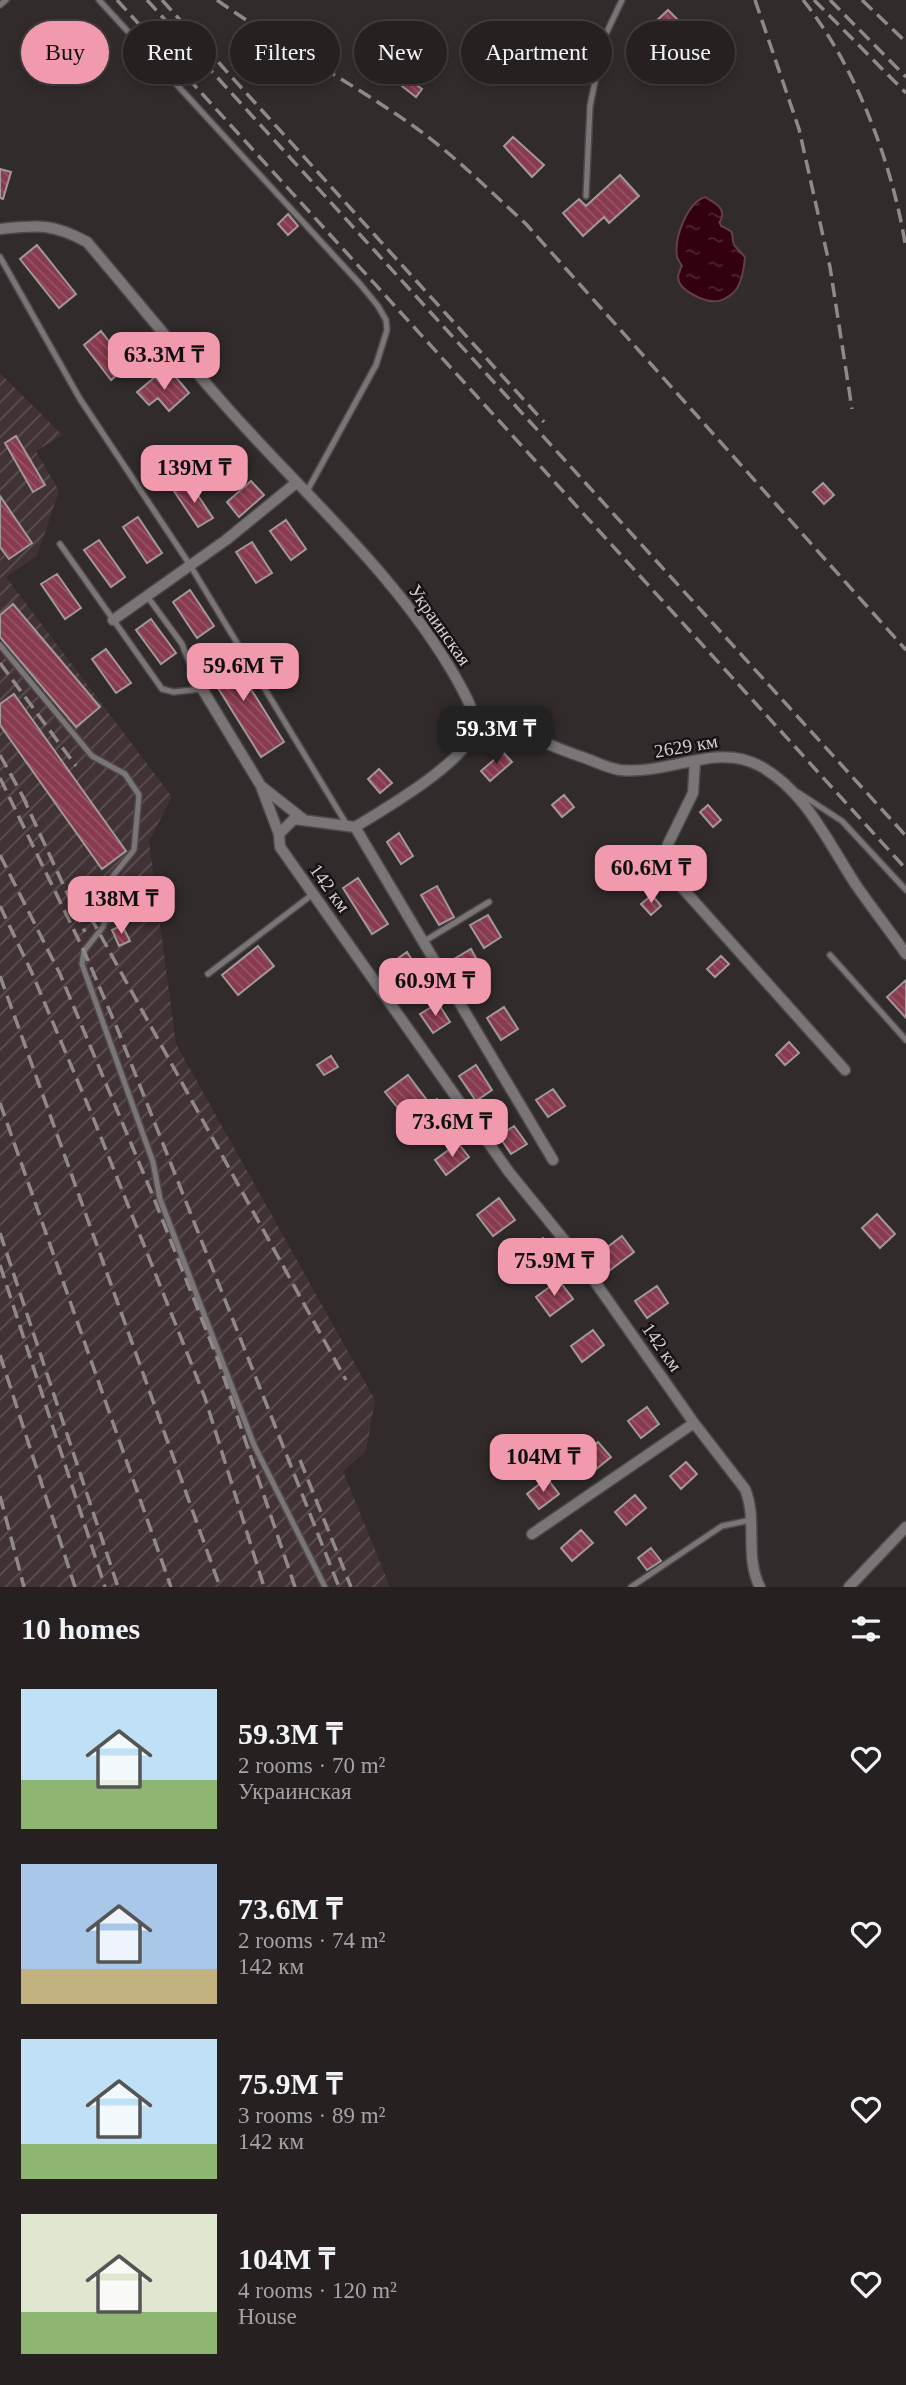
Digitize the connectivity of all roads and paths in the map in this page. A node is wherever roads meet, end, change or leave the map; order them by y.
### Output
1 (6, 0) edge
2 (99, 0) edge
3 (622, 0) edge
4 (0, 5) edge
5 (586, 196) dead end
6 (0, 229) edge
7 (0, 257) edge
8 (296, 483) junction
9 (306, 493) junction
10 (60, 544) dead end
11 (190, 565) junction
12 (147, 596) junction
13 (113, 620) junction
14 (0, 645) edge
15 (195, 677) joint
16 (202, 689) junction
17 (472, 710) junction
18 (695, 762) junction
19 (782, 782) junction
20 (261, 786) junction
21 (303, 819) junction
22 (352, 827) junction
23 (279, 834) junction
24 (906, 890) edge
25 (313, 894) junction
26 (489, 902) dead end
27 (423, 942) junction
28 (906, 954) edge
29 (830, 955) dead end
30 (208, 974) dead end
31 (906, 1040) edge
32 (845, 1070) dead end
33 (553, 1160) dead end
34 (694, 1423) junction
35 (751, 1520) junction
36 (906, 1527) edge
37 (532, 1534) dead end
38 (757, 1586) edge
39 (325, 1587) edge
40 (631, 1587) edge
41 (849, 1587) edge

1 - 4 lane
2 - 9 lane
3 - 5 lane
6 - 8 street, Украинская
7 - 11 lane
8 - 9 street, Украинская
8 - 11 street
9 - 17 street, Украинская
10 - 13 lane
11 - 12 street
11 - 22 lane
12 - 13 street
12 - 15 lane
13 - 16 lane
14 - 39 lane
15 - 16 street
16 - 20 street
17 - 18 street, 2629 км
17 - 22 street
18 - 19 street, 2629 км
18 - 32 street
19 - 24 lane
19 - 28 street, 2629 км
20 - 21 street
20 - 23 street, 142 км
21 - 22 street
21 - 23 street
22 - 27 street
23 - 25 street, 142 км
25 - 30 lane
25 - 34 street, 142 км
26 - 27 lane
27 - 33 street
29 - 31 lane
34 - 35 street, 142 км
34 - 37 street
35 - 38 street, 142 км
35 - 40 lane
36 - 41 street

